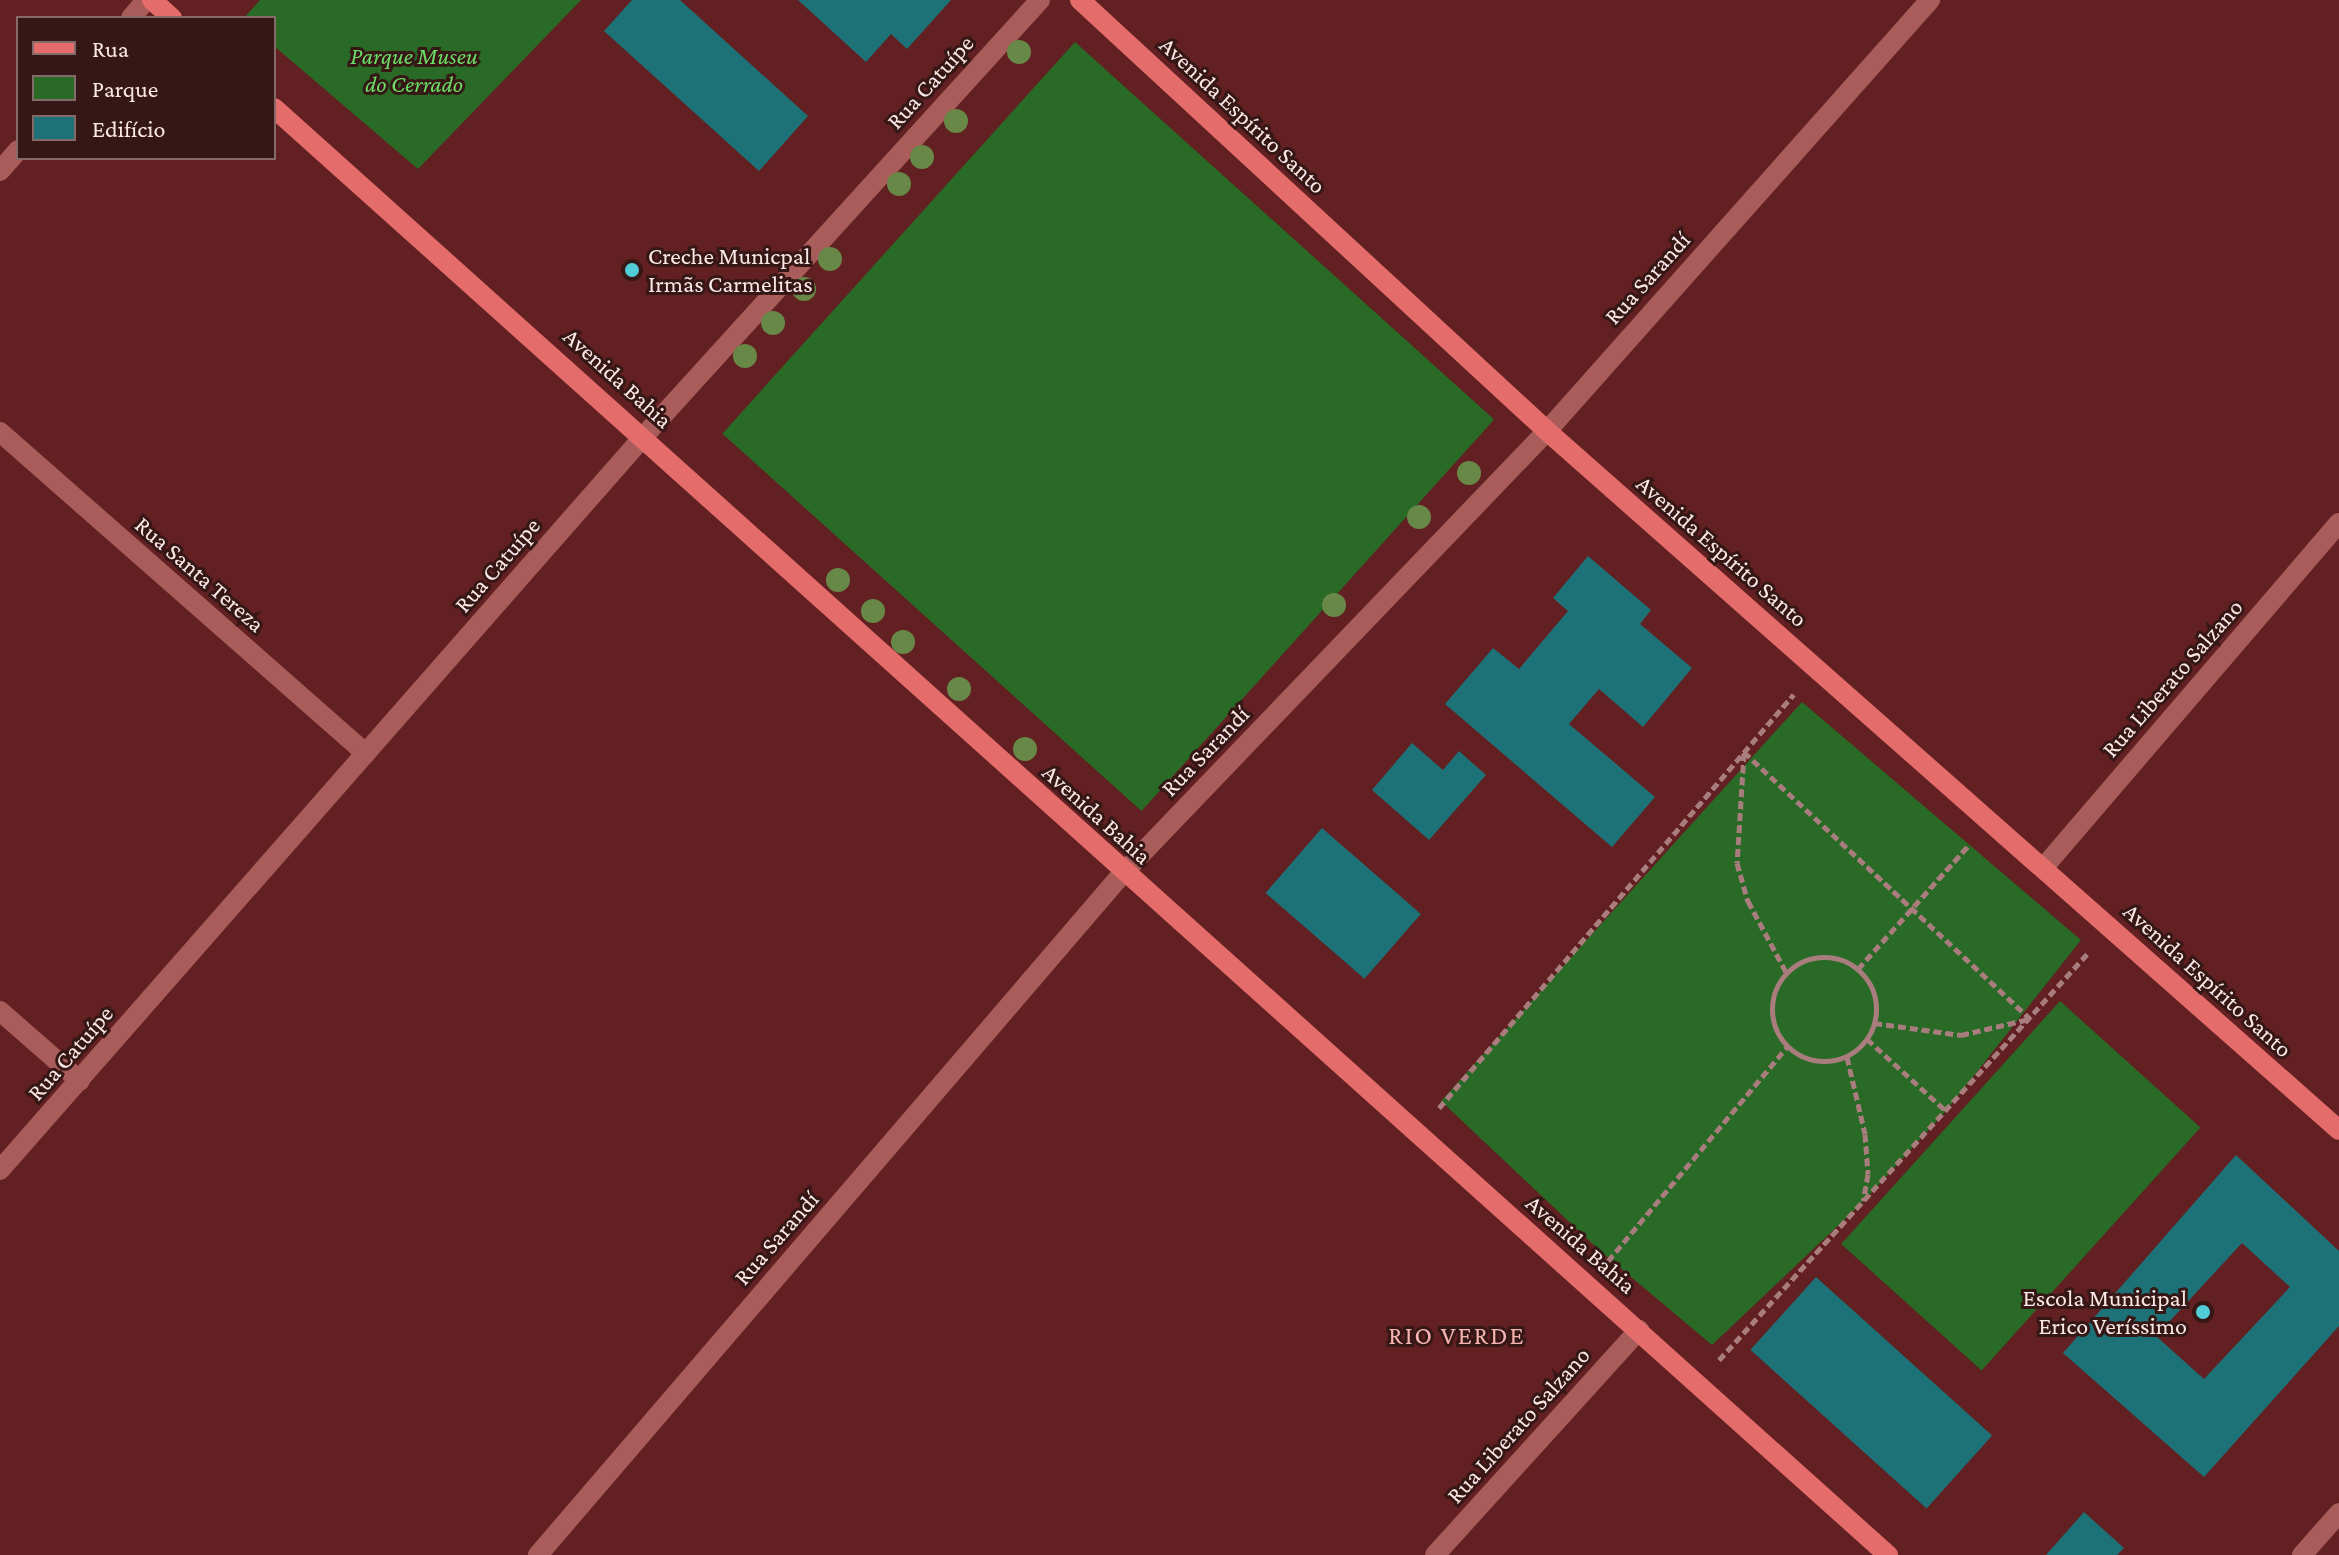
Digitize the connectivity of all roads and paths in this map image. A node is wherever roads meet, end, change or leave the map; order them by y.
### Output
1 (149, 0) edge
2 (1040, 0) edge
3 (1080, 0) edge
4 (1930, 0) edge
5 (133, 16) edge
6 (169, 16) edge
7 (276, 110) edge
8 (16, 152) edge
9 (0, 171) edge
10 (1547, 431) junction
11 (0, 432) edge
12 (644, 436) junction
13 (2339, 523) edge
14 (1816, 669) junction
15 (1744, 752) junction
16 (366, 754) junction
17 (1990, 822) junction
18 (2044, 867) junction
19 (1123, 873) junction
20 (1912, 909) junction
21 (2111, 929) junction
22 (1858, 969) junction
23 (1786, 972) junction
24 (0, 1011) edge
25 (2030, 1019) junction
26 (1874, 1023) junction
27 (1867, 1039) junction
28 (1787, 1047) junction
29 (1847, 1057) junction
30 (80, 1081) junction
31 (1946, 1111) junction
32 (2339, 1130) edge
33 (1415, 1135) junction
34 (0, 1170) edge
35 (1863, 1202) junction
36 (1585, 1281) junction
37 (1639, 1330) junction
38 (1698, 1382) junction
39 (2339, 1513) edge
40 (538, 1555) edge
41 (1435, 1555) edge
42 (1888, 1555) edge
43 (2302, 1555) edge

1 - 5 street
1 - 6 street
2 - 12 street, Rua Catuípe
3 - 10 street, Avenida Espírito Santo
4 - 10 street, Rua Sarandí
7 - 12 street, Avenida Bahia
8 - 9 street
10 - 14 street, Avenida Espírito Santo
10 - 19 street, Rua Sarandí
11 - 16 street, Rua Santa Tereza
12 - 16 street, Rua Catuípe
12 - 19 street, Avenida Bahia
13 - 18 street, Rua Liberato Salzano
14 - 15 path
14 - 17 street, Avenida Espírito Santo
15 - 20 path
15 - 23 path
15 - 33 path
16 - 30 street, Rua Catuípe
17 - 18 street, Avenida Espírito Santo
17 - 20 path
18 - 21 street, Avenida Espírito Santo
19 - 33 street, Avenida Bahia
19 - 40 street, Rua Sarandí
20 - 22 path
20 - 25 path
21 - 25 path
21 - 32 street, Avenida Espírito Santo
22 - 23 path
22 - 26 path
23 - 28 path
24 - 30 street
25 - 26 path
25 - 31 path
26 - 27 path
27 - 29 path
27 - 31 path
28 - 29 path
28 - 36 path
29 - 35 path
30 - 34 street, Rua Catuípe
31 - 35 path
33 - 36 street, Avenida Bahia
35 - 38 path
36 - 37 street, Avenida Bahia
37 - 38 street, Avenida Bahia
37 - 41 street, Rua Liberato Salzano
38 - 42 street, Avenida Bahia
39 - 43 street

